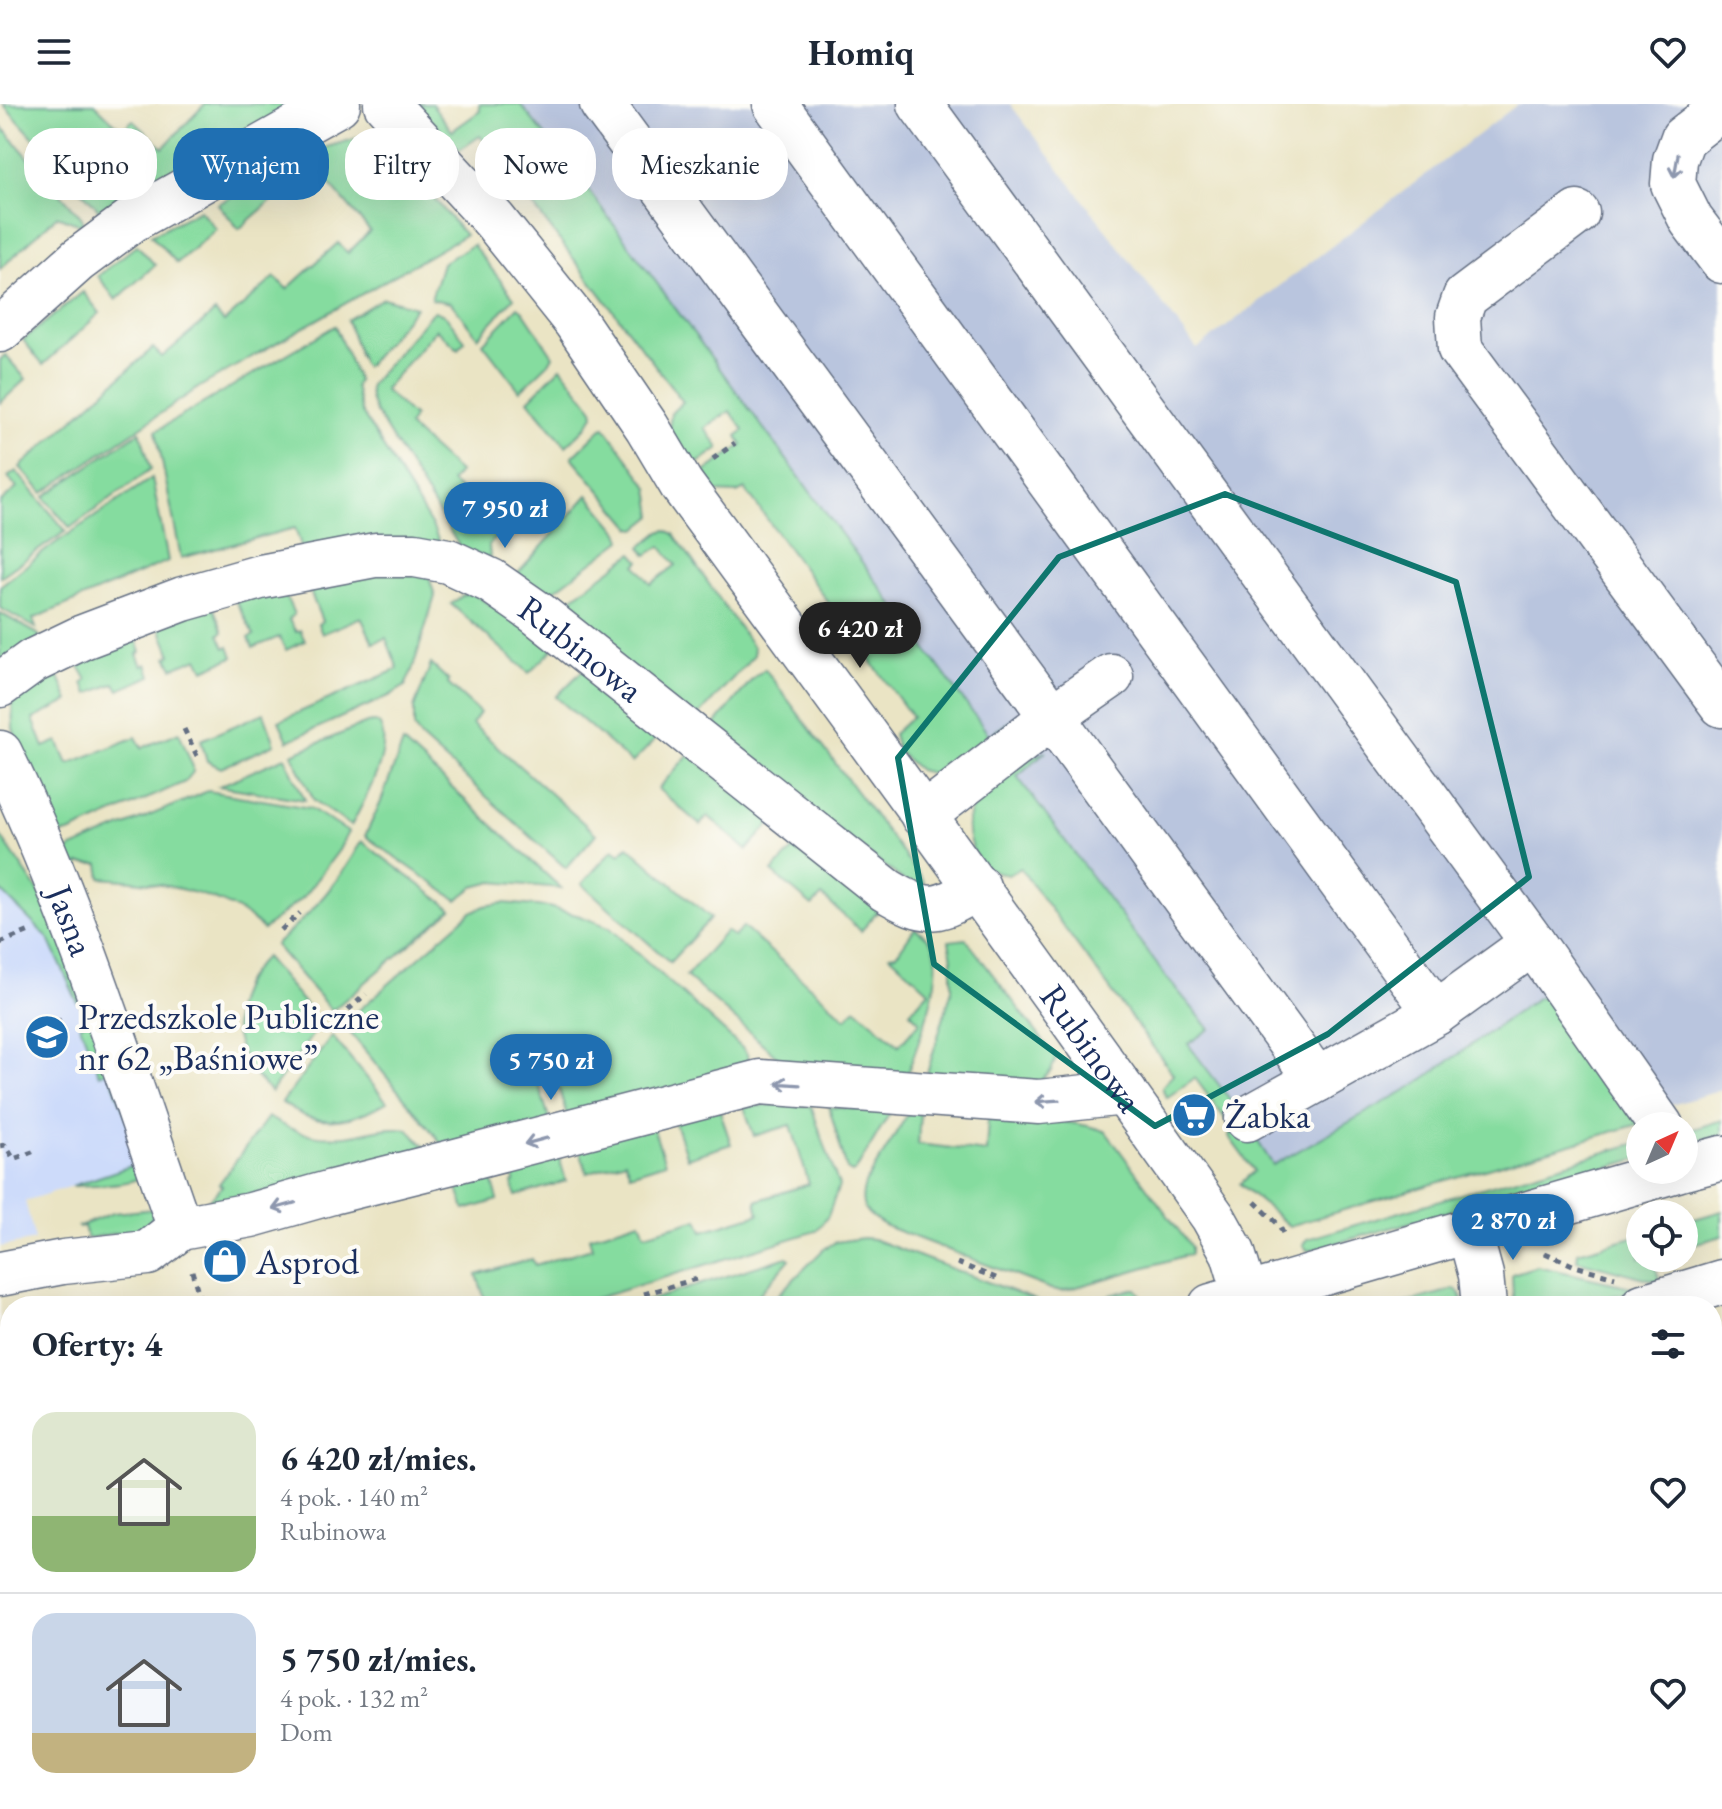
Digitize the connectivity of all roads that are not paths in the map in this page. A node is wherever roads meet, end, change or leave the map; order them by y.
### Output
1 (338, 104) edge
2 (386, 104) edge
3 (602, 104) edge
4 (775, 104) edge
5 (920, 104) edge
6 (1722, 108) edge
7 (1577, 213) dead end
8 (1722, 261) edge
9 (0, 330) edge
10 (1111, 676) dead end
11 (0, 685) edge
12 (1722, 705) edge
13 (1052, 717) junction
14 (0, 753) edge
15 (923, 816) junction
16 (978, 887) junction
17 (1533, 943) junction
18 (1436, 1013) junction
19 (1317, 1080) junction
20 (1125, 1093) junction
21 (1651, 1112) edge
22 (1247, 1119) dead end
23 (1722, 1158) edge
24 (1698, 1164) edge
25 (1629, 1184) edge
26 (180, 1228) junction
27 (1469, 1231) junction
28 (0, 1274) edge
29 (1722, 1282) edge
30 (1227, 1296) edge
31 (1250, 1296) edge
32 (1483, 1296) edge
33 (1676, 1296) edge

1 - 9 street
2 - 15 street, Rubinowa
3 - 13 street
4 - 18 street
5 - 17 street
6 -> 8 street
7 - 12 street
10 - 13 street
11 - 16 street, Rubinowa
13 - 15 street
13 - 19 street
14 - 26 street, Jasna
15 - 16 street, Rubinowa
16 - 20 street, Rubinowa
17 - 18 street
17 - 21 street
18 - 19 street
19 - 22 street
20 -> 26 street
20 - 30 street, Rubinowa
23 - 24 street
25 - 27 street
26 - 28 street
27 - 31 street
27 - 32 street
29 - 33 street

